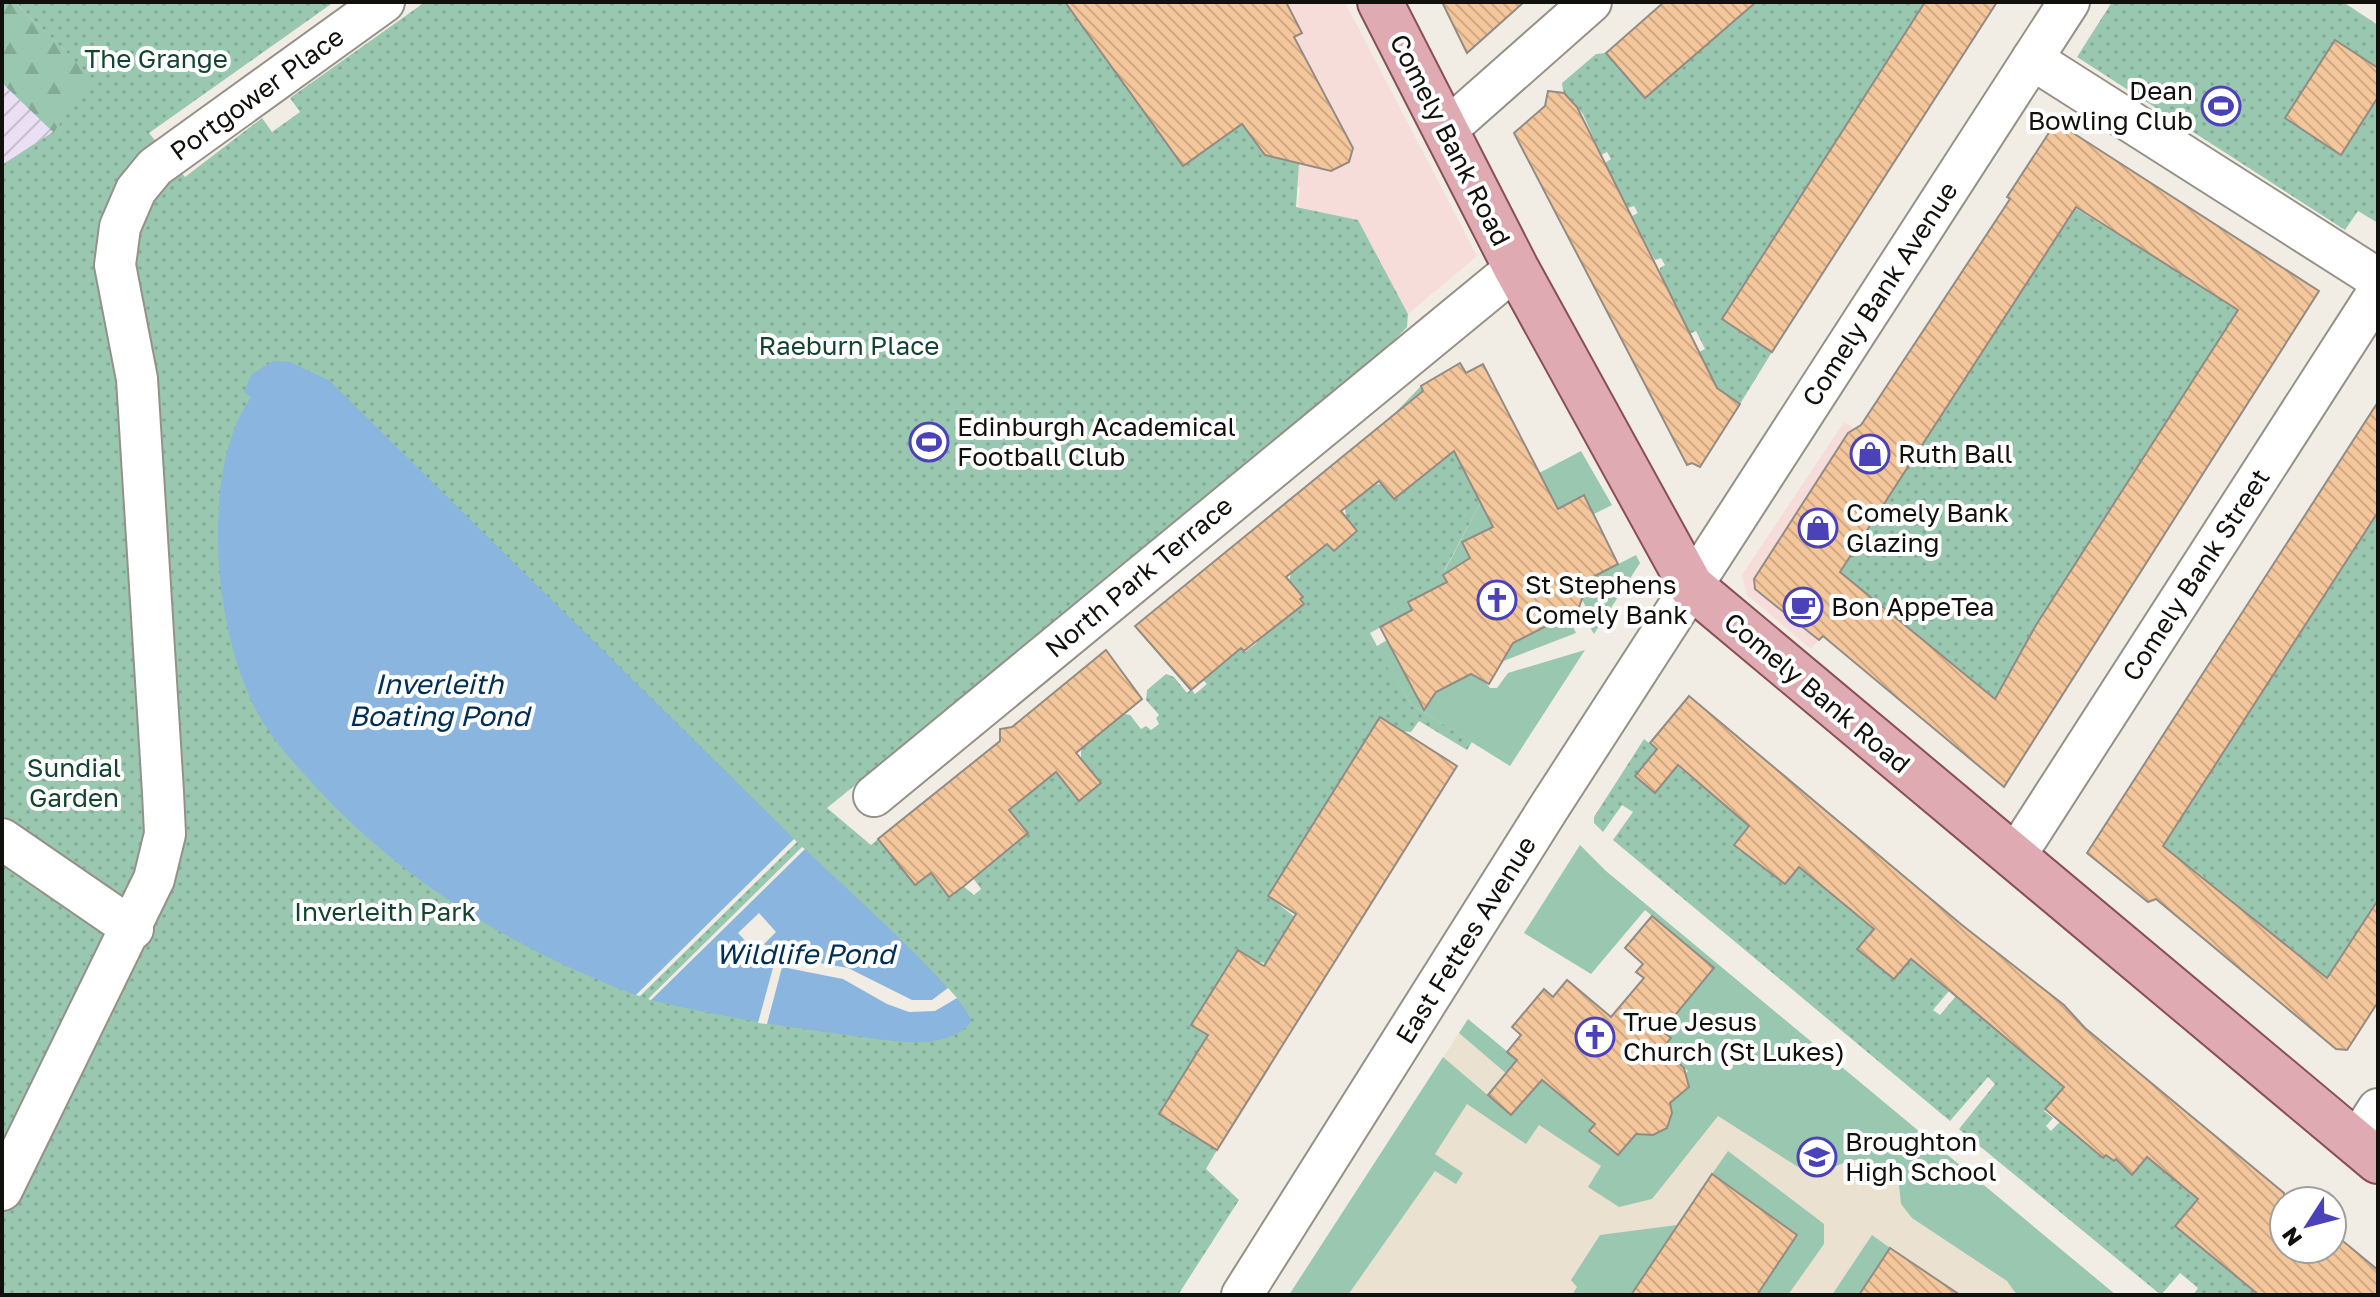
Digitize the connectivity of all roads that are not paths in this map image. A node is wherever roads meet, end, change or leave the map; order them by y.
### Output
1 (384, 2) edge
2 (1380, 2) edge
3 (1591, 2) edge
4 (2069, 2) edge
5 (2032, 59) junction
6 (1445, 131) junction
7 (1516, 268) junction
8 (2378, 279) edge
9 (2378, 292) edge
10 (1691, 586) junction
11 (874, 796) dead end
12 (2, 839) edge
13 (2014, 858) junction
14 (133, 929) junction
15 (2371, 1138) edge
16 (2, 1190) edge
17 (1242, 1295) edge

1 - 14 street, Portgower Place
2 - 6 main road, Comely Bank Road
3 - 6 street
4 - 5 street, Comely Bank Avenue
5 - 8 street
5 - 10 street, Comely Bank Avenue
6 - 7 main road, Comely Bank Road
7 - 10 main road, Comely Bank Road
7 - 11 street, North Park Terrace
9 - 13 street, Comely Bank Street
10 - 13 main road, Comely Bank Road
10 - 17 street, East Fettes Avenue
12 - 14 street
13 - 15 main road, Comely Bank Road
14 - 16 street, Portgower Place

